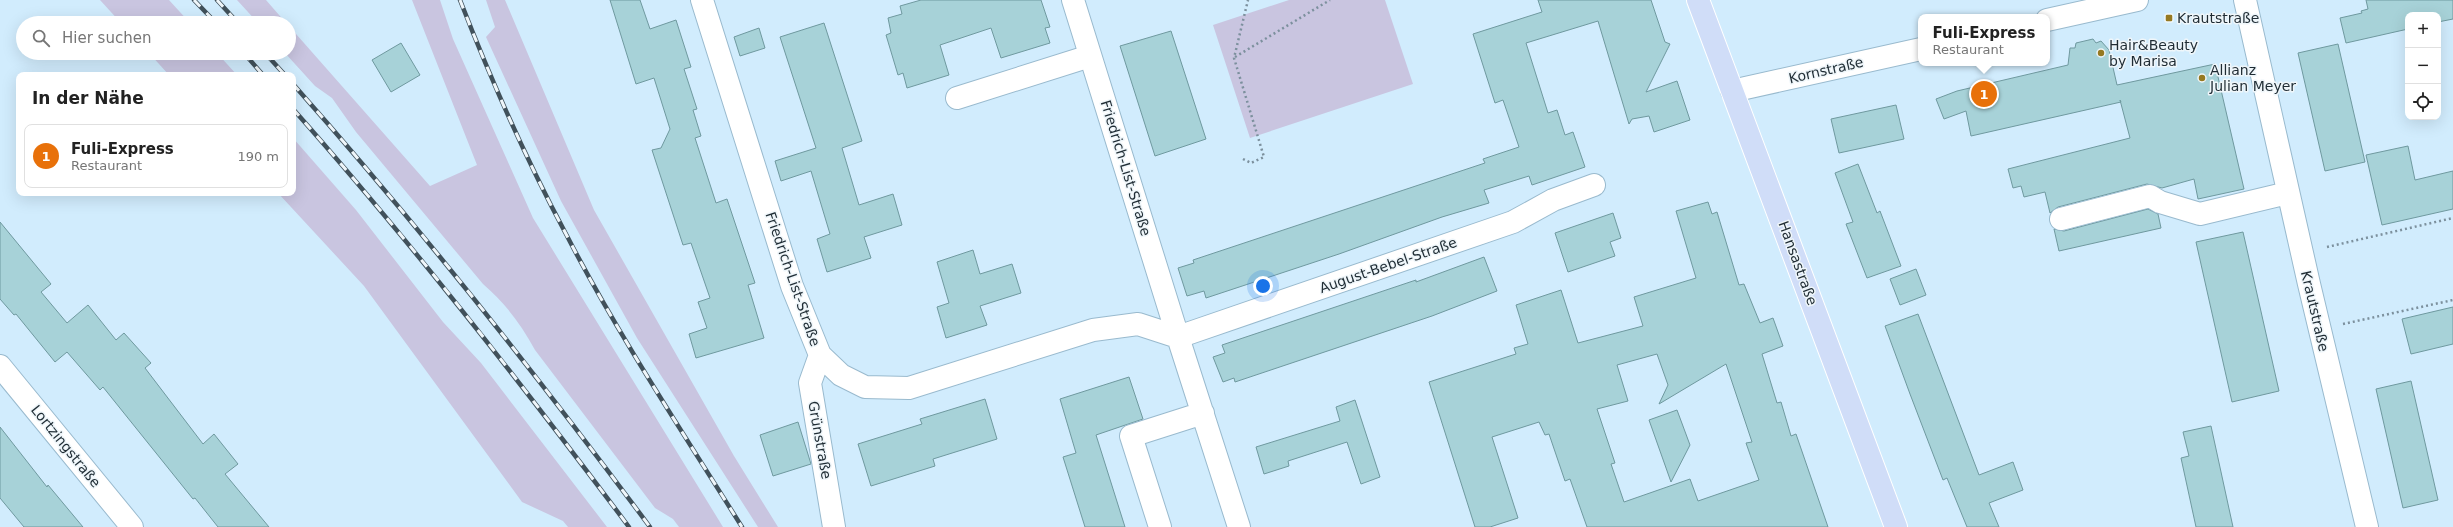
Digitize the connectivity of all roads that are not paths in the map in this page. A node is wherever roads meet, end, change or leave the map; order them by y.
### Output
1 (702, 0) edge
2 (1073, 0) edge
3 (1698, 0) edge
4 (2137, 0) edge
5 (2245, 0) edge
6 (2050, 19) edge
7 (1918, 50) edge
8 (1090, 56) junction
9 (1732, 92) junction
10 (957, 98) dead end
11 (1594, 185) dead end
12 (2288, 193) junction
13 (2061, 219) dead end
14 (1178, 337) junction
15 (820, 355) junction
16 (0, 366) edge
17 (1203, 413) junction
18 (132, 527) edge
19 (834, 527) edge
20 (1160, 527) edge
21 (1239, 527) edge
22 (1896, 527) edge
23 (2367, 527) edge

1 - 15 street, Friedrich-List-Straße
2 - 8 street, Friedrich-List-Straße
3 - 9 main road, Hansastraße
4 - 6 street
5 - 12 street, Krautstraße
7 - 9 street, Kornstraße
8 - 10 street
8 - 14 street, Friedrich-List-Straße
9 - 22 main road, Hansastraße
11 - 14 street, August-Bebel-Straße
12 - 13 street
12 - 23 street, Krautstraße
14 - 15 street, Friedrich-List-Straße
14 - 17 street, Friedrich-List-Straße
15 - 19 street, Grünstraße
16 - 18 street, Lortzingstraße
17 - 20 street
17 - 21 street, Friedrich-List-Straße

